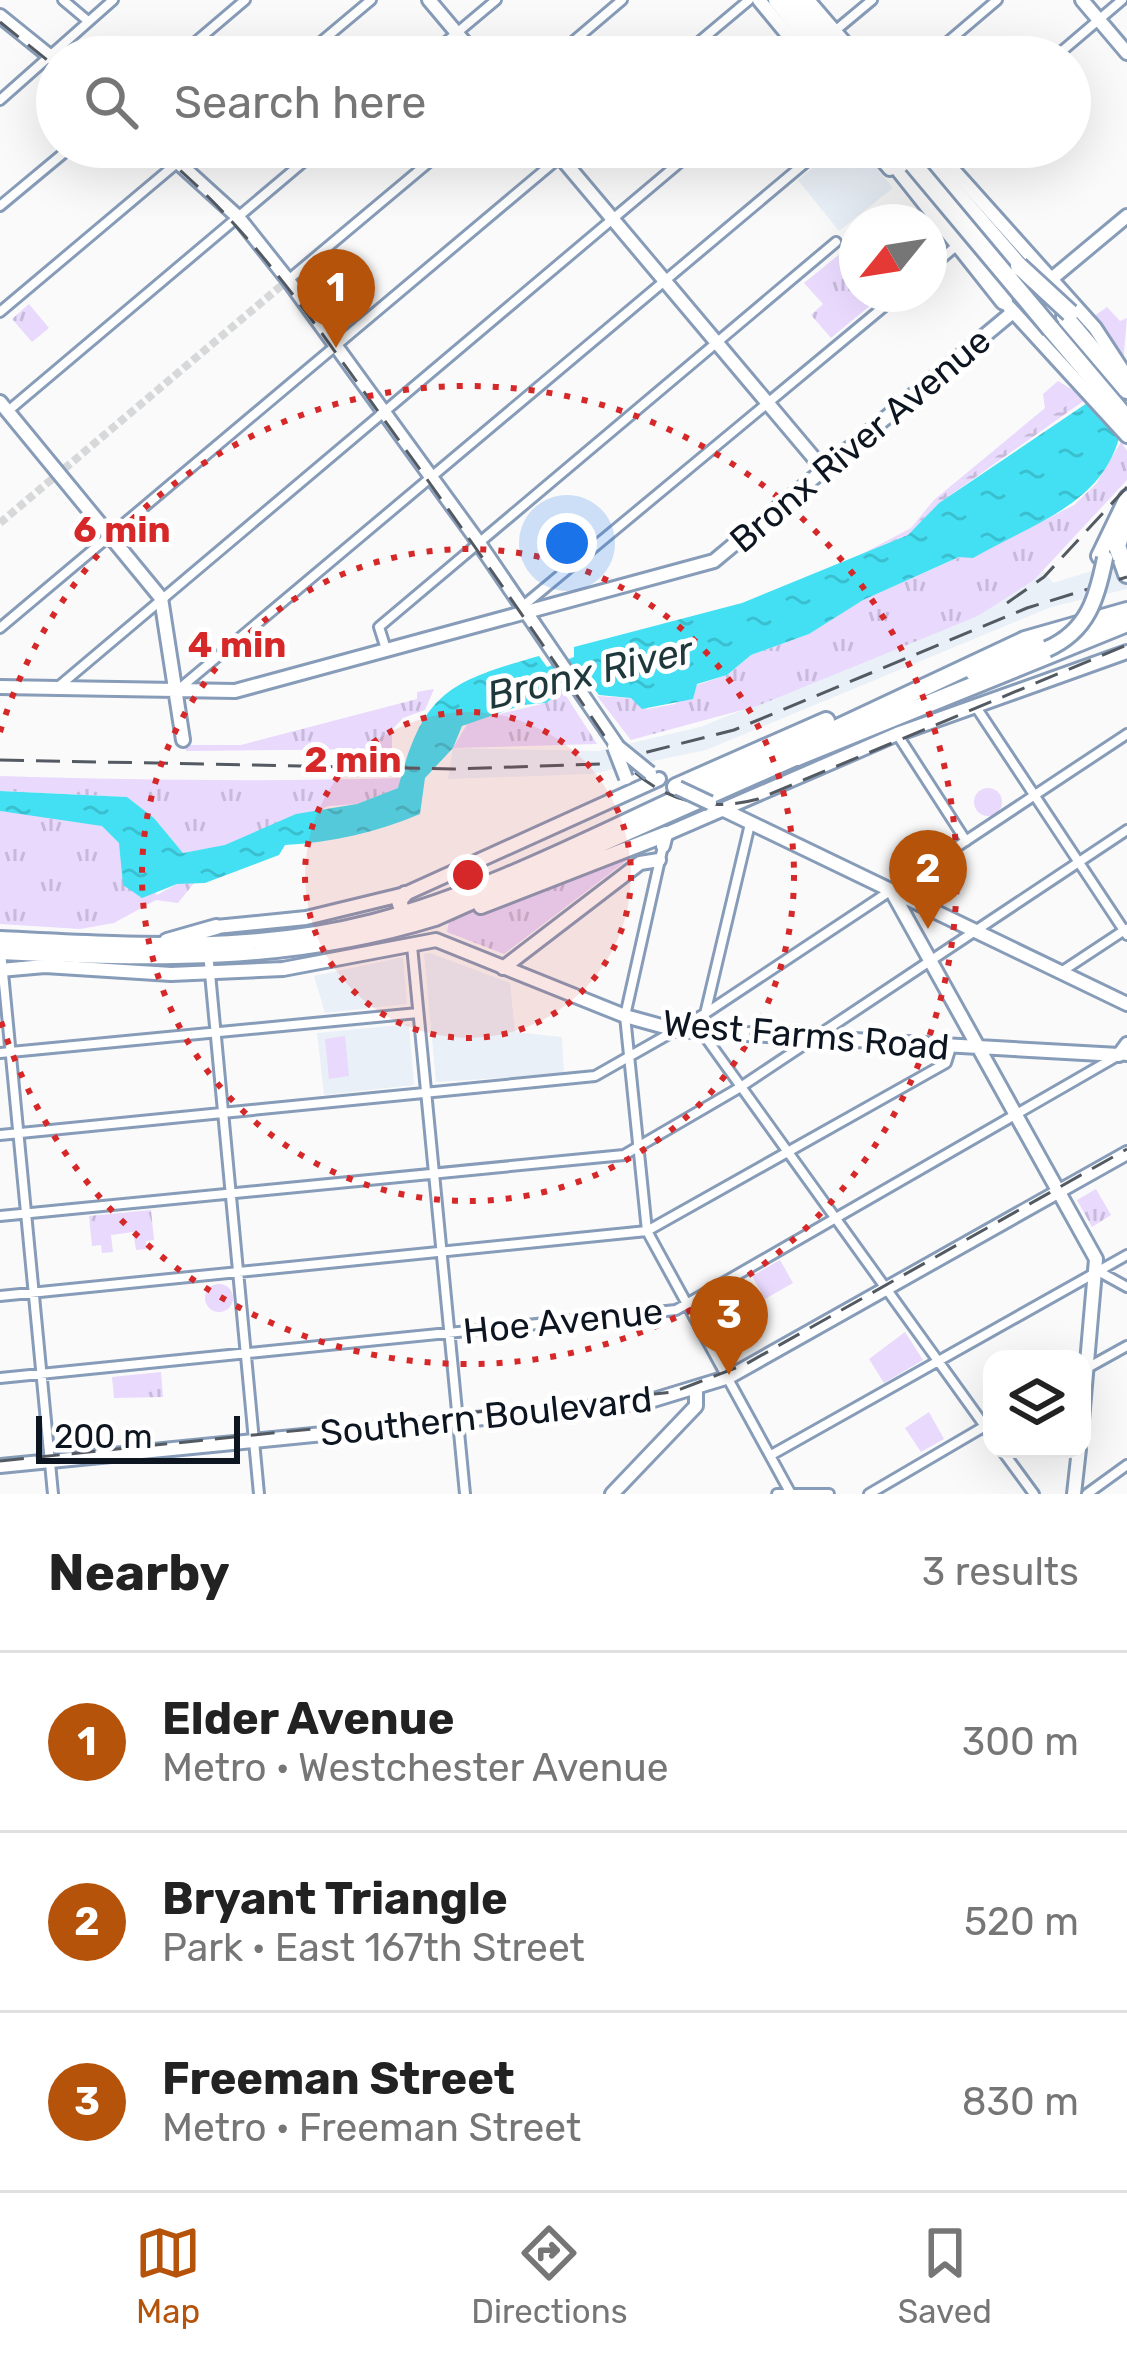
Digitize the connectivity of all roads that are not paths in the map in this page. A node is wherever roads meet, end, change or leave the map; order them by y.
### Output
1 (62, 0) edge
2 (113, 0) edge
3 (245, 0) edge
4 (371, 0) edge
5 (429, 0) edge
6 (496, 0) edge
7 (622, 0) edge
8 (749, 0) edge
9 (759, 0) edge
10 (777, 0) edge
11 (793, 0) edge
12 (808, 0) edge
13 (872, 0) edge
14 (997, 0) edge
15 (1082, 0) edge
16 (1122, 0) edge
17 (0, 16) edge
18 (1099, 20) junction
19 (88, 22) junction
20 (835, 31) junction
21 (457, 33) junction
22 (75, 36) edge
23 (203, 36) edge
24 (328, 36) edge
25 (453, 36) edge
26 (460, 36) edge
27 (580, 36) edge
28 (706, 36) edge
29 (789, 36) edge
30 (806, 36) edge
31 (823, 36) edge
32 (839, 36) edge
33 (955, 36) edge
34 (1080, 36) edge
35 (36, 45) edge
36 (1127, 53) edge
37 (36, 72) edge
38 (0, 100) edge
39 (45, 168) edge
40 (172, 168) edge
41 (185, 168) edge
42 (296, 168) edge
43 (422, 168) edge
44 (538, 168) edge
45 (570, 168) edge
46 (673, 168) edge
47 (799, 168) edge
48 (889, 168) edge
49 (899, 168) edge
50 (941, 168) edge
51 (941, 168) edge
52 (943, 168) edge
53 (0, 206) edge
54 (1127, 216) edge
55 (238, 218) junction
56 (613, 218) junction
57 (836, 242) dead end
58 (956, 247) junction
59 (947, 254) edge
60 (293, 276) tunnel mouth
61 (664, 280) junction
62 (1049, 281) junction
63 (1009, 306) junction
64 (0, 312) edge
65 (878, 312) edge
66 (1062, 320) junction
67 (716, 342) junction
68 (336, 346) junction
69 (1121, 375) edge
70 (1102, 396) junction
71 (768, 404) junction
72 (4, 406) edge
73 (384, 411) junction
74 (1127, 421) edge
75 (1127, 436) edge
76 (824, 470) junction
77 (431, 476) junction
78 (1127, 498) edge
79 (1123, 515) edge
80 (112, 534) junction
81 (479, 542) junction
82 (1113, 561) edge
83 (561, 579) junction
84 (161, 598) junction
85 (571, 600) junction
86 (524, 609) junction
87 (1127, 611) edge
88 (1127, 623) edge
89 (0, 628) edge
90 (386, 650) junction
91 (1127, 652) edge
92 (977, 661) junction
93 (0, 687) edge
94 (57, 688) junction
95 (178, 690) junction
96 (976, 707) junction
97 (897, 734) junction
98 (1127, 734) edge
99 (183, 740) dead end
100 (614, 744) junction
101 (797, 752) junction
102 (665, 781) junction
103 (629, 783) junction
104 (1034, 796) junction
105 (716, 806) junction
106 (750, 823) junction
107 (1127, 830) edge
108 (966, 841) junction
109 (663, 847) junction
110 (1079, 862) junction
111 (891, 890) junction
112 (405, 894) junction
113 (435, 918) junction
114 (405, 920) junction
115 (216, 927) junction
116 (976, 931) junction
117 (1126, 931) edge
118 (412, 944) junction
119 (1, 945) edge
120 (151, 945) junction
121 (208, 959) junction
122 (928, 964) junction
123 (503, 968) junction
124 (0, 970) edge
125 (1061, 972) junction
126 (1127, 1004) edge
127 (418, 1013) junction
128 (706, 1013) junction
129 (625, 1016) junction
130 (676, 1030) junction
131 (701, 1031) junction
132 (213, 1033) junction
133 (815, 1038) junction
134 (951, 1047) junction
135 (977, 1049) junction
136 (1124, 1052) edge
137 (5, 1053) edge
138 (628, 1058) junction
139 (739, 1088) junction
140 (426, 1093) junction
141 (221, 1113) junction
142 (1016, 1117) junction
143 (17, 1133) junction
144 (0, 1135) edge
145 (637, 1149) junction
146 (786, 1153) junction
147 (1127, 1153) edge
148 (433, 1173) junction
149 (1059, 1192) junction
150 (229, 1193) junction
151 (25, 1213) junction
152 (0, 1216) edge
153 (834, 1219) junction
154 (646, 1232) junction
155 (441, 1253) junction
156 (1127, 1255) edge
157 (1098, 1271) junction
158 (237, 1273) junction
159 (1127, 1287) edge
160 (886, 1289) junction
161 (33, 1293) junction
162 (0, 1296) edge
163 (687, 1304) junction
164 (449, 1334) junction
165 (1127, 1346) edge
166 (1088, 1350) edge
167 (245, 1353) junction
168 (937, 1360) junction
169 (1091, 1367) edge
170 (41, 1374) junction
171 (0, 1378) edge
172 (729, 1378) junction
173 (696, 1390) junction
174 (673, 1396) junction
175 (983, 1418) edge
176 (457, 1420) junction
177 (983, 1427) edge
178 (670, 1432) junction
179 (254, 1440) junction
180 (772, 1454) junction
181 (1008, 1458) edge
182 (1078, 1458) edge
183 (50, 1460) junction
184 (1127, 1465) edge
185 (0, 1466) edge
186 (887, 1481) junction
187 (791, 1492) edge
188 (1092, 1493) edge
189 (53, 1494) edge
190 (259, 1494) edge
191 (465, 1494) edge
192 (612, 1494) edge
193 (777, 1494) edge
194 (829, 1494) edge
195 (869, 1494) edge
196 (890, 1494) edge
197 (1034, 1494) edge
198 (1074, 1494) edge

1 - 19 street
2 - 19 street
3 - 23 street
4 - 24 street
5 - 21 main road
6 - 21 street
7 - 27 street
8 - 28 street
9 - 29 main road
10 - 30 highway
11 - 31 highway
12 - 20 main road
13 - 20 street
14 - 33 street
15 - 18 main road
16 - 18 street
17 - 35 main road
18 - 34 street
18 - 36 main road
19 - 22 street
20 - 32 main road
21 - 25 street
21 - 26 main road
37 - 38 street
39 - 53 street
40 - 64 street
41 - 55 main road
42 - 55 street
43 - 60 street
44 - 68 street
45 - 56 main road
46 - 56 street
47 - 61 street
48 - 58 main road
49 - 63 highway
50 - 66 highway, bridge
51 - 66 highway, bridge
52 - 62 main road
54 - 62 main road
55 - 68 main road
55 - 72 street
56 - 61 main road
56 - 73 street
57 - 67 street
58 - 59 street
58 - 63 main road
61 - 67 main road
61 - 77 street
62 - 69 main road
63 - 70 main road
63 - 76 main road, Bronx River Avenue
65 - 71 street
66 - 69 highway
66 - 70 highway
67 - 71 main road
67 - 81 street
68 - 73 main road
68 - 80 street
70 - 74 highway
70 - 75 main road
71 - 76 main road
71 - 83 street
72 - 80 main road
73 - 77 main road
73 - 84 street
76 - 85 main road, Bronx River Avenue
77 - 81 main road
77 - 95 street
78 - 79 main road
79 - 82 highway
80 - 84 main road
80 - 89 street
81 - 86 main road
81 - 90 street
82 - 101 main road, bridge
83 - 85 street
83 - 86 street
84 - 94 street
84 - 95 main road
85 - 86 main road, Bronx River Avenue
86 - 90 main road, Bronx River Avenue
86 - 100 main road
87 - 92 highway
88 - 101 highway
90 - 95 main road, Bronx River Avenue
91 - 96 main road
92 - 101 highway
92 - 102 highway
93 - 94 main road, Bronx River Avenue
94 - 95 main road, Bronx River Avenue
95 - 99 main road
96 - 97 main road
96 - 104 street
97 - 105 main road
97 - 108 street
98 - 104 street
100 - 102 main road, bridge
100 - 103 main road, bridge
101 - 113 main road
101 - 114 main road
102 - 103 main road
102 - 105 main road, bridge
103 - 112 main road
104 - 108 street
104 - 110 street
105 - 106 main road
105 - 109 main road
106 - 111 main road
106 - 128 street
107 - 110 street
108 - 111 street
109 - 113 main road
109 - 123 main road
109 - 129 street
110 - 116 street
110 - 117 street
111 - 116 main road
111 - 122 main road
111 - 128 street
112 - 114 main road
112 - 115 main road
113 - 114 main road
114 - 121 main road
115 - 120 main road
115 - 121 street
116 - 122 street
116 - 125 main road
117 - 125 street
118 - 121 main road, West Farms Road
118 - 123 main road, West Farms Road
118 - 127 street
119 - 120 main road
119 - 121 main road
119 - 124 street
120 - 121 main road
121 - 124 main road, West Farms Road
121 - 132 street
122 - 133 street
122 - 135 main road
123 - 129 main road, West Farms Road
124 - 137 street
125 - 126 main road
127 - 132 street
127 - 140 street
128 - 130 street
128 - 131 street
129 - 130 main road, West Farms Road
129 - 138 street
130 - 131 main road, West Farms Road
130 - 138 street
131 - 133 main road, West Farms Road
131 - 139 street
132 - 137 street
132 - 141 street
133 - 134 main road, West Farms Road
133 - 139 street
134 - 135 main road, West Farms Road
134 - 146 street
135 - 136 main road, West Farms Road
135 - 142 main road
136 - 142 street, Hoe Avenue
137 - 143 street
138 - 140 street
138 - 145 street
139 - 145 street
139 - 146 street
140 - 141 street
140 - 148 street
141 - 143 street
141 - 150 street
142 - 149 main road
142 - 153 street, Hoe Avenue
143 - 144 street
143 - 151 street
145 - 148 street
145 - 154 street
146 - 153 street
146 - 154 street
147 - 149 main road, Southern Boulevard
148 - 150 street
148 - 155 street
149 - 157 main road
149 - 160 main road, Southern Boulevard
150 - 151 street
150 - 158 street
151 - 152 street
151 - 161 street
153 - 160 street
153 - 163 street, Hoe Avenue
154 - 155 street
154 - 163 street
155 - 158 street
155 - 164 street
156 - 157 street
157 - 159 street
157 - 166 main road
157 - 168 street
158 - 161 street
158 - 167 street
160 - 168 street
160 - 172 main road, Southern Boulevard
161 - 162 street
161 - 170 street
163 - 164 street, Hoe Avenue
163 - 172 street
164 - 167 street, Hoe Avenue
164 - 176 street
165 - 169 street
167 - 170 street, Hoe Avenue
167 - 179 street
168 - 175 street
168 - 180 street
170 - 171 street, Hoe Avenue
170 - 183 street
172 - 173 main road, Southern Boulevard
172 - 180 street
173 - 174 main road, Southern Boulevard
173 - 178 main road
174 - 176 main road, Southern Boulevard
174 - 178 main road
176 - 179 main road, Southern Boulevard
176 - 191 street
177 - 186 street
178 - 192 main road
179 - 183 main road, Southern Boulevard
179 - 190 street
180 - 187 street
181 - 197 street
182 - 198 main road
183 - 185 main road, Southern Boulevard
183 - 189 street
184 - 188 street
186 - 195 street
186 - 196 street
187 - 193 street
187 - 194 street

